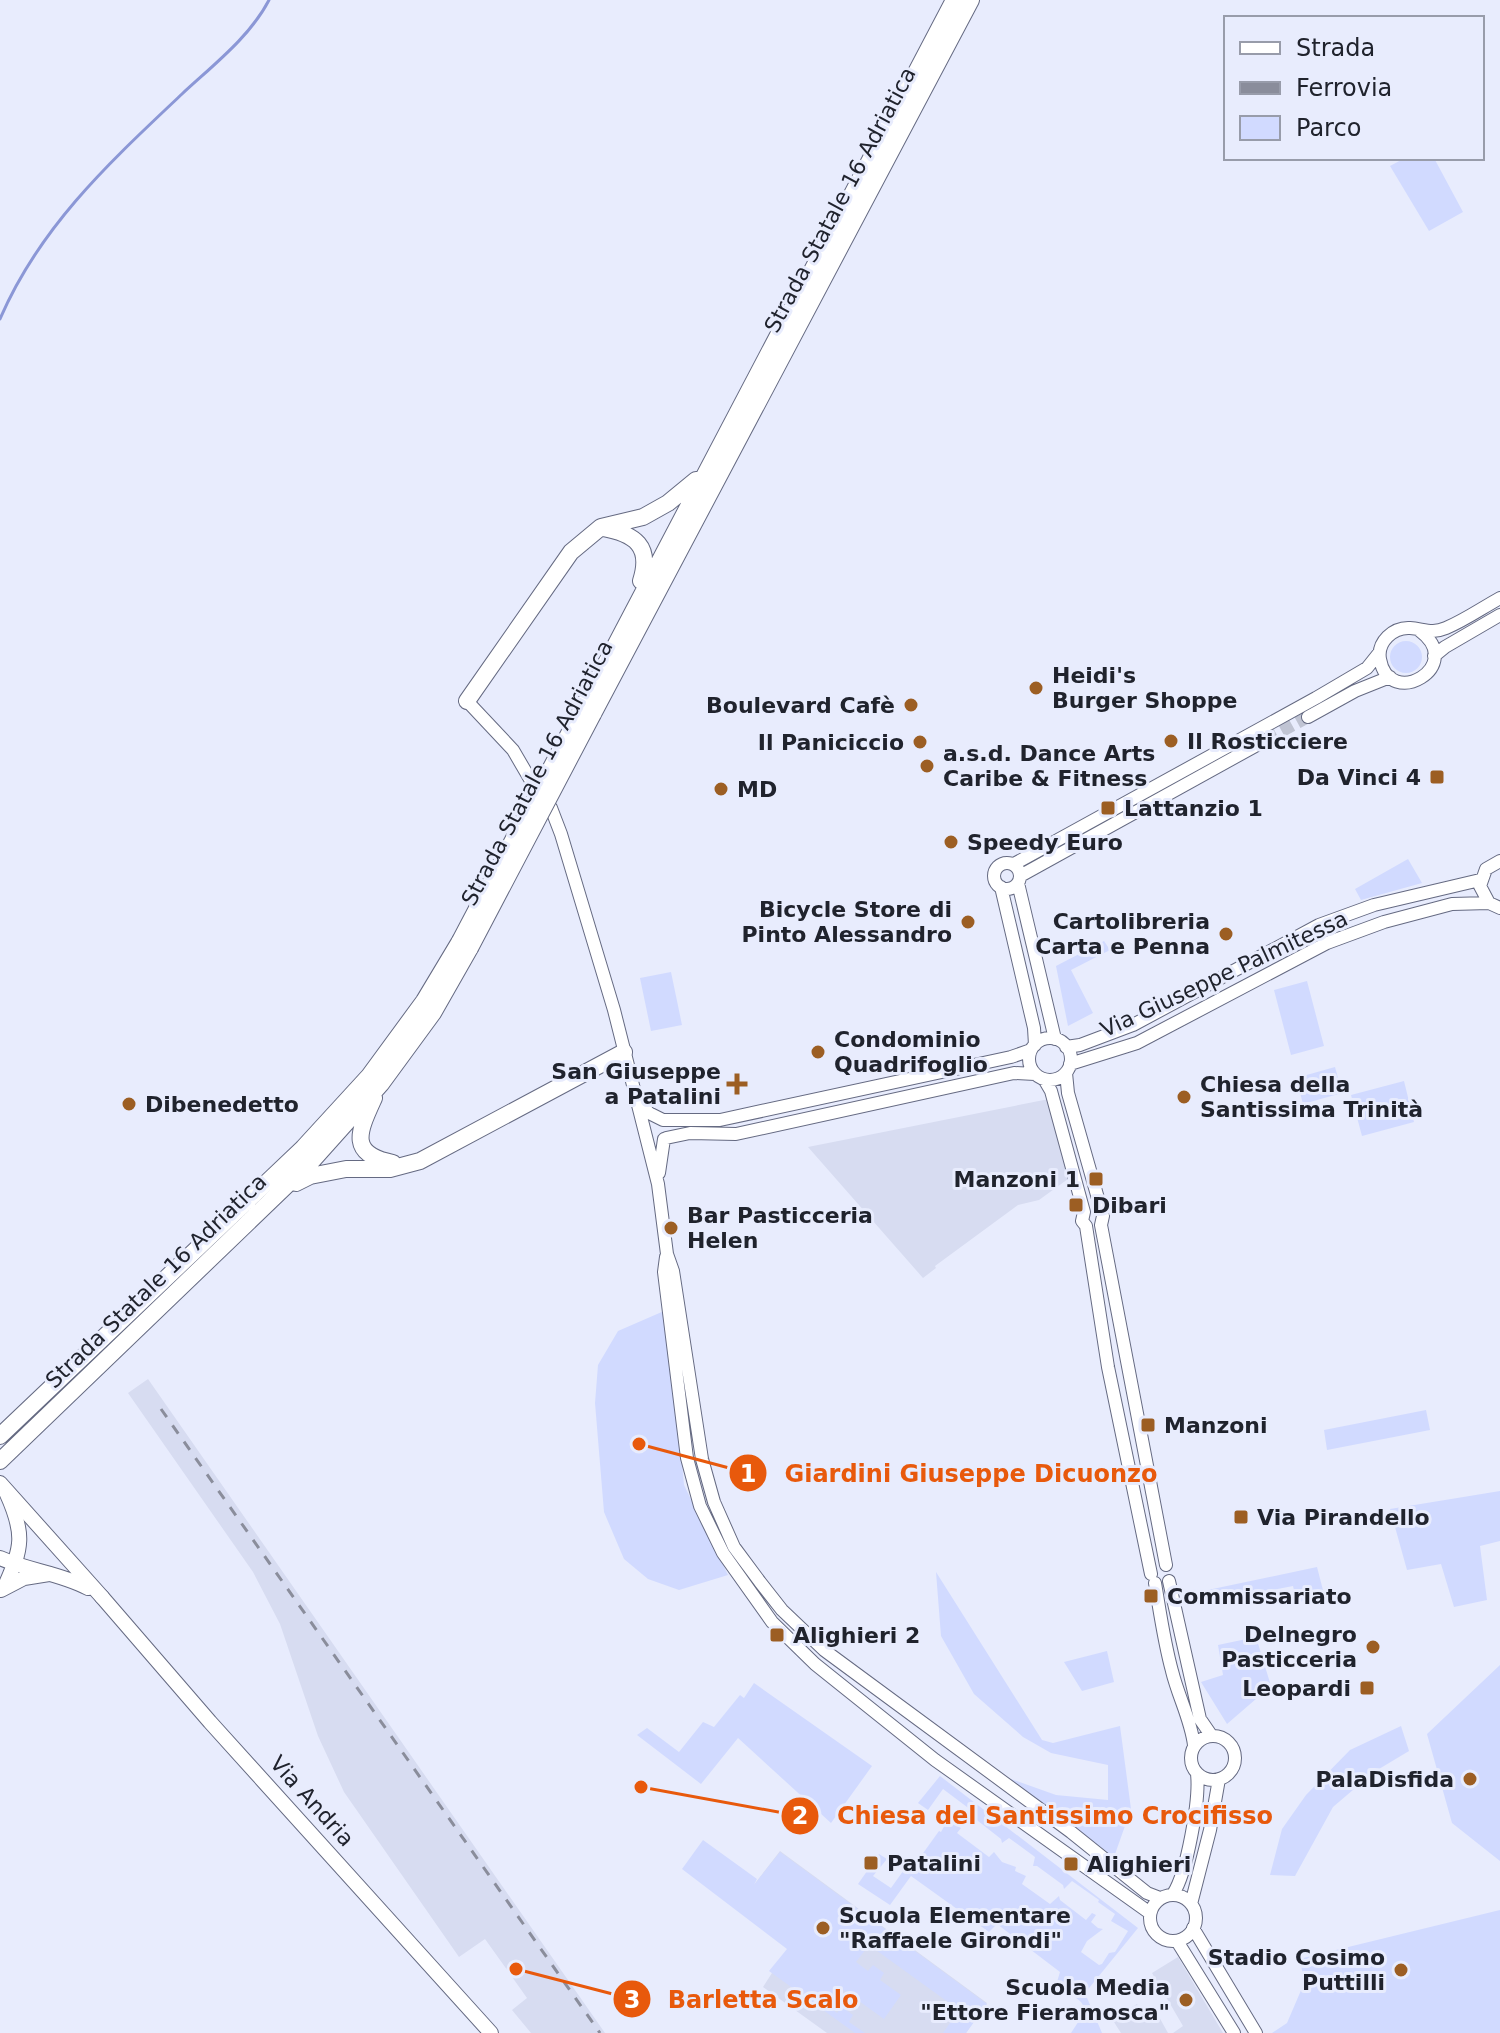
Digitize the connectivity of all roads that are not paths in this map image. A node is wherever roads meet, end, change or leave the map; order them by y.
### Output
1 (954, 0) edge
2 (971, 0) edge
3 (769, 366) junction
4 (705, 470) junction
5 (601, 527) junction
6 (1500, 598) edge
7 (1500, 615) edge
8 (630, 617) junction
9 (1420, 631) junction
10 (1379, 653) junction
11 (1434, 656) junction
12 (1390, 677) junction
13 (467, 701) joint
14 (588, 711) junction
15 (1308, 717) tunnel mouth
16 (1266, 740) tunnel mouth
17 (1500, 861) edge
18 (1017, 875) junction
19 (1480, 880) junction
20 (1001, 887) junction
21 (1494, 905) edge
22 (465, 944) junction
23 (1061, 1043) junction
24 (1033, 1048) junction
25 (624, 1052) junction
26 (1068, 1068) junction
27 (1040, 1077) junction
28 (381, 1084) junction
29 (636, 1099) junction
30 (661, 1119) junction
31 (646, 1133) junction
32 (665, 1139) junction
33 (403, 1165) junction
34 (658, 1184) junction
35 (281, 1191) junction
36 (1100, 1211) junction
37 (1084, 1212) junction
38 (1101, 1225) junction
39 (1086, 1226) junction
40 (667, 1254) junction
41 (195, 1263) junction
42 (0, 1436) edge
43 (0, 1461) edge
44 (2, 1486) edge
45 (0, 1558) edge
46 (15, 1565) junction
47 (1166, 1565) junction
48 (49, 1574) junction
49 (1153, 1579) junction
50 (1169, 1581) junction
51 (2, 1589) edge
52 (102, 1597) junction
53 (784, 1611) junction
54 (772, 1622) junction
55 (1211, 1735) junction
56 (947, 1741) junction
57 (1194, 1745) junction
58 (935, 1759) junction
59 (1197, 1774) junction
60 (1219, 1779) junction
61 (1173, 1894) junction
62 (1160, 1898) junction
63 (1191, 1904) junction
64 (1150, 1913) junction
65 (1193, 1928) junction
66 (1177, 1941) junction
67 (491, 2033) edge
68 (1234, 2033) edge
69 (1256, 2033) edge

1 - 3 highway, Strada Statale 16 Adriatica
2 - 3 highway, Strada Statale 16 Adriatica
3 - 4 highway, Strada Statale 16 Adriatica
3 - 14 highway, Strada Statale 16 Adriatica
4 - 5 highway
4 - 8 highway, Strada Statale 16 Adriatica
5 - 8 highway
5 - 13 highway
6 - 9 street
7 - 11 street
8 - 14 highway, Strada Statale 16 Adriatica
9 - 10 street
9 - 11 street
10 - 12 street
10 - 18 street
11 - 12 street
12 - 15 street
13 - 25 street
14 - 22 highway, Strada Statale 16 Adriatica, bridge
16 - 18 street
17 - 19 street
18 - 20 street
18 - 20 street
18 - 23 street
19 - 21 street
19 - 23 street, Via Giuseppe Palmitessa
20 - 24 street
21 - 26 street, Via Giuseppe Palmitessa
22 - 28 highway, Strada Statale 16 Adriatica
22 - 41 highway, Strada Statale 16 Adriatica
23 - 24 street
23 - 26 street
24 - 27 street
24 - 30 street
25 - 29 street
25 - 33 highway
26 - 27 street
26 - 36 street
27 - 32 street
27 - 37 street
28 - 33 highway
28 - 35 highway, Strada Statale 16 Adriatica
29 - 30 street
29 - 31 street
30 - 31 street
30 - 32 street
31 - 32 street
31 - 34 street
32 - 34 street
33 - 35 highway
34 - 40 street
35 - 41 highway, Strada Statale 16 Adriatica
36 - 37 street
36 - 38 street
37 - 39 street
38 - 39 street
38 - 47 street
39 - 49 street
40 - 53 street
40 - 54 street
41 - 42 highway, Strada Statale 16 Adriatica
41 - 43 highway, Strada Statale 16 Adriatica
44 - 46 main road
44 - 52 main road, Via Andria
45 - 46 main road
46 - 48 main road
46 - 51 main road
47 - 49 street
47 - 50 street
48 - 51 main road
48 - 52 main road
49 - 50 street
49 - 57 street
50 - 55 street
52 - 67 main road, Via Andria
53 - 54 street
53 - 56 street
54 - 58 street
55 - 57 street
55 - 60 street
56 - 58 street
56 - 58 street
56 - 62 street
57 - 59 street
58 - 64 street
59 - 60 street
59 - 61 street
60 - 63 street
61 - 62 street
61 - 63 street
62 - 64 street
63 - 65 street
64 - 66 street
65 - 66 street
65 - 69 street
66 - 68 street

